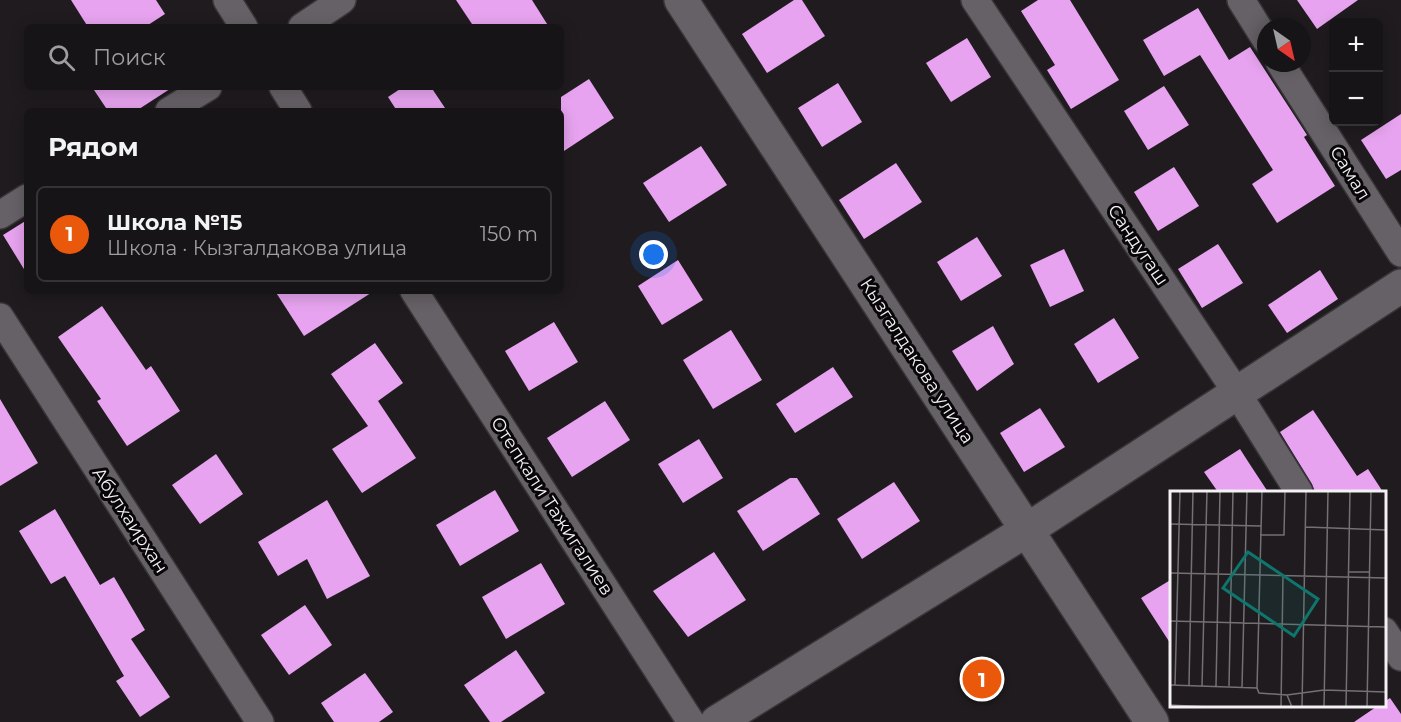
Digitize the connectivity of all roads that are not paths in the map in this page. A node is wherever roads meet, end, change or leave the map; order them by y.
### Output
1 (227, 0) edge
2 (342, 0) edge
3 (681, 0) edge
4 (975, 0) edge
5 (1241, 0) edge
6 (242, 24) edge
7 (306, 24) edge
8 (1257, 26) edge
9 (1287, 72) edge
10 (203, 90) edge
11 (285, 90) edge
12 (174, 108) edge
13 (296, 108) edge
14 (24, 200) edge
15 (0, 215) edge
16 (1401, 254) edge
17 (1401, 286) edge
18 (416, 294) edge
19 (0, 317) edge
20 (1237, 393) junction
21 (1298, 491) edge
22 (1027, 530) junction
23 (1386, 634) edge
24 (1401, 657) edge
25 (260, 722) edge
26 (691, 722) edge
27 (717, 722) edge
28 (1152, 722) edge

1 - 6 street
2 - 7 street
3 - 22 street, Кызгалдакова улица
4 - 20 street, Сандугаш
5 - 8 street
9 - 16 street, Самал
10 - 12 street
11 - 13 street
14 - 15 street
17 - 20 street
18 - 26 street, Отепкали Тажигалиев
19 - 25 street, Абулхаирхан
20 - 21 street, Сандугаш
20 - 22 street
22 - 27 street
22 - 28 street, Кызгалдакова улица
23 - 24 street

